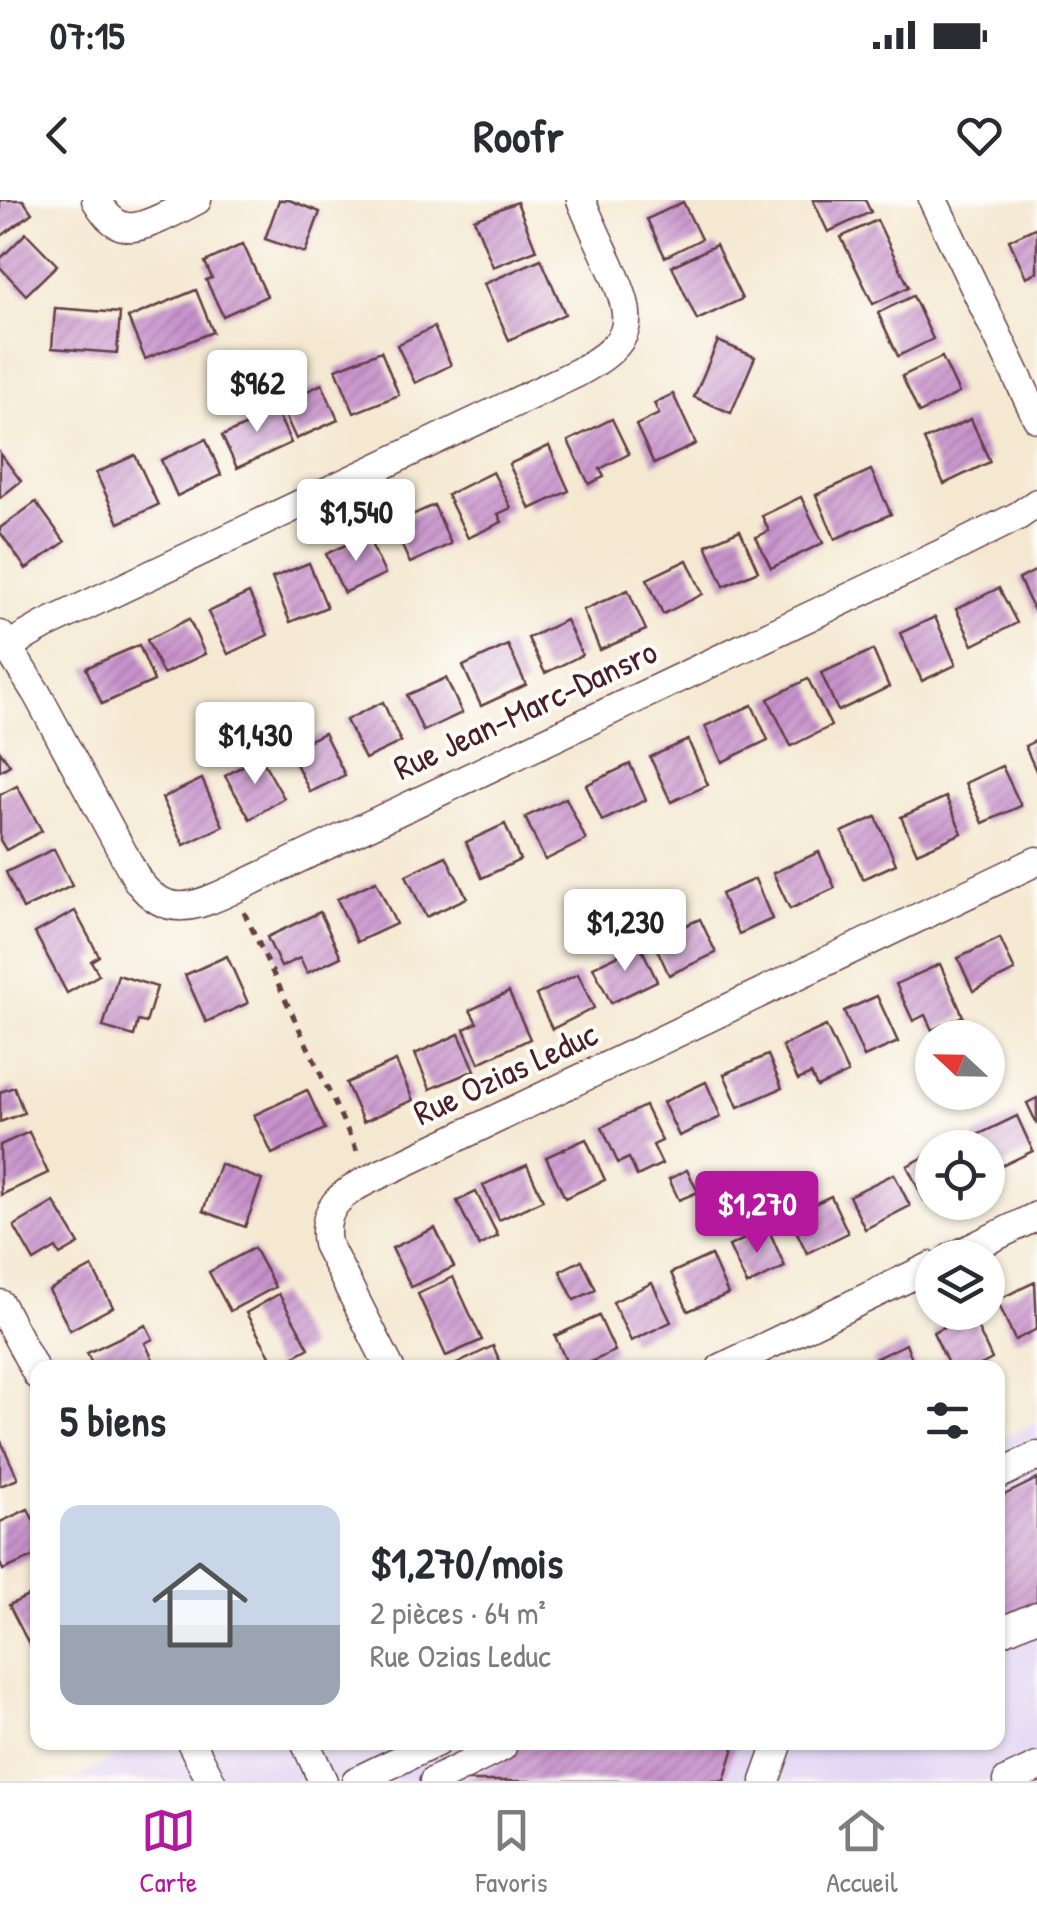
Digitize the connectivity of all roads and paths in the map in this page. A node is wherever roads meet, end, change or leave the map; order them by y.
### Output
1 (96, 200) edge
2 (198, 200) edge
3 (581, 200) edge
4 (940, 202) edge
5 (1037, 418) edge
6 (1037, 503) edge
7 (4, 641) edge
8 (1037, 861) edge
9 (241, 907) dead end
10 (363, 1162) dead end
11 (1037, 1216) edge
12 (988, 1240) edge
13 (915, 1274) edge
14 (0, 1304) edge
15 (386, 1360) edge
16 (738, 1360) edge
17 (30, 1361) edge
18 (1037, 1456) edge
19 (1005, 1472) edge
20 (1037, 1616) edge
21 (1005, 1630) edge
22 (195, 1750) edge
23 (309, 1750) edge
24 (420, 1750) edge
25 (498, 1750) edge
26 (776, 1750) edge
27 (1037, 1767) edge
28 (211, 1781) edge
29 (323, 1781) edge
30 (356, 1781) edge
31 (434, 1781) edge
32 (764, 1781) edge
33 (1007, 1781) edge

1 - 2 street
3 - 7 street
4 - 5 street
6 - 7 street, Rue Jean-Marc-Dansro
8 - 15 street, Rue Ozias Leduc
9 - 10 path
11 - 12 street
13 - 16 street
14 - 17 street
18 - 19 street
20 - 21 street
22 - 28 street
23 - 29 street
24 - 30 street
25 - 31 street
26 - 32 street
27 - 33 street

